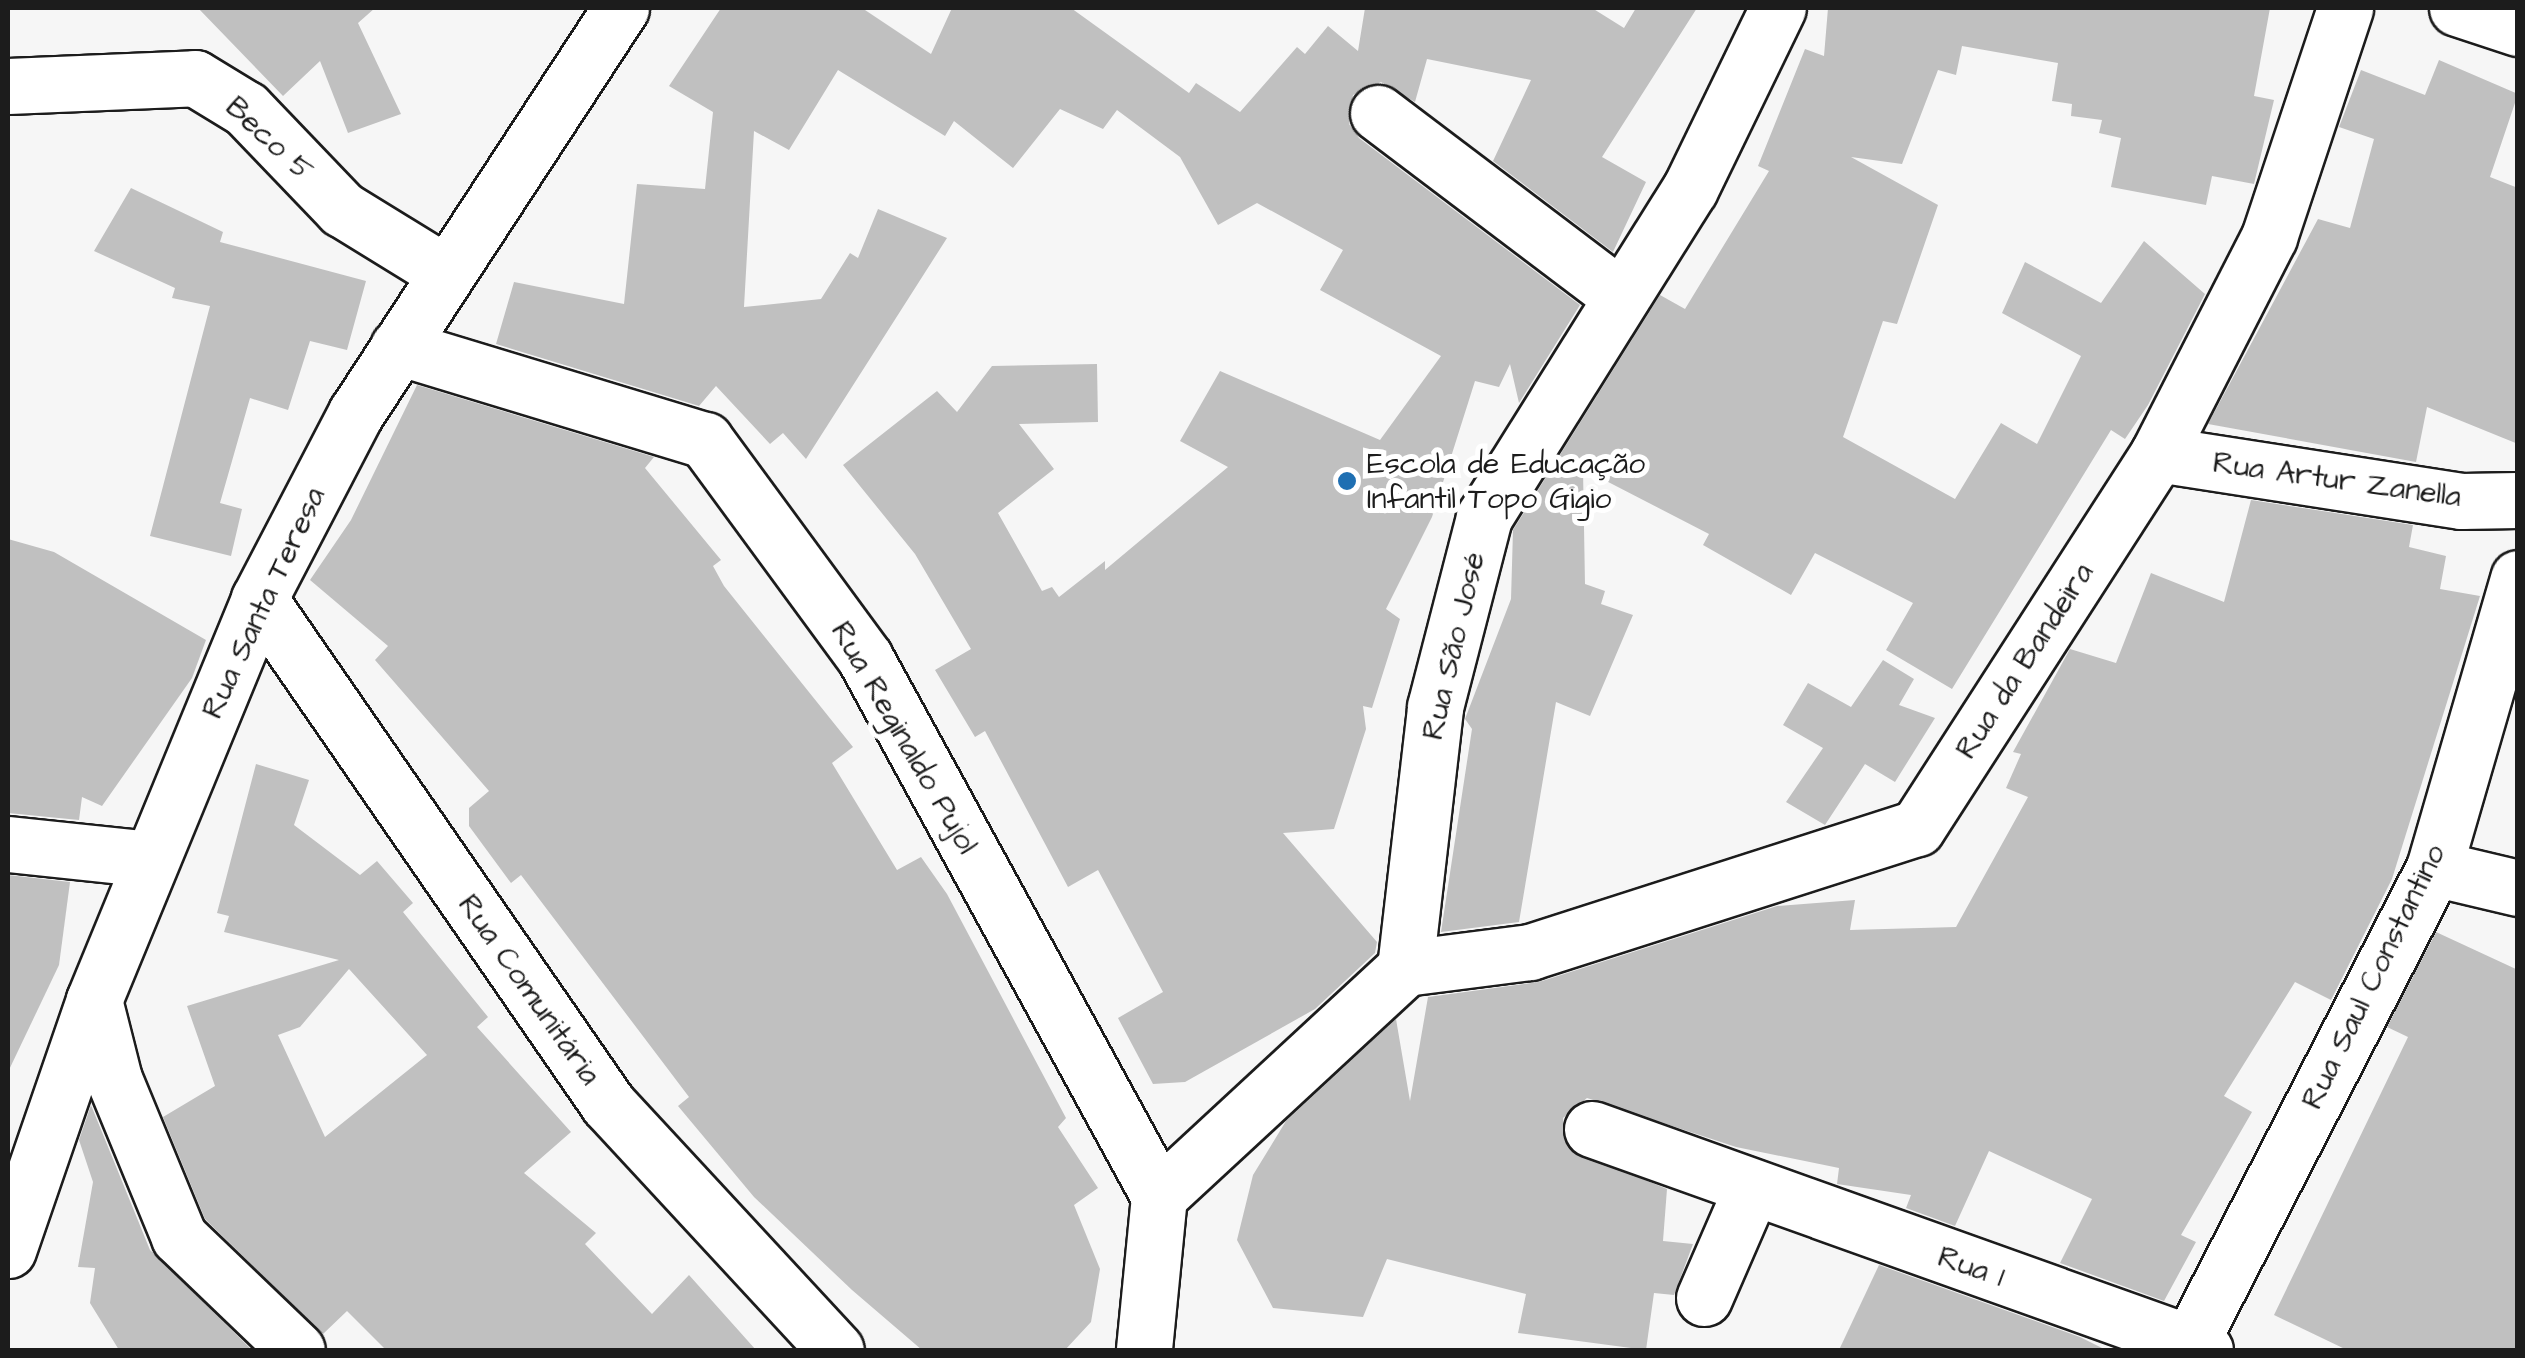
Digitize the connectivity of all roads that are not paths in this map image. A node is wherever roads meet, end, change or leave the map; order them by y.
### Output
1 (622, 8) edge
2 (1778, 8) edge
3 (2345, 8) edge
4 (2457, 8) edge
5 (2518, 28) edge
6 (8, 86) edge
7 (1378, 113) dead end
8 (446, 273) junction
9 (1621, 297) junction
10 (398, 348) junction
11 (2158, 454) junction
12 (2518, 500) edge
13 (2518, 578) edge
14 (260, 599) junction
15 (8, 844) edge
16 (150, 859) junction
17 (2434, 868) junction
18 (2518, 888) edge
19 (1405, 968) junction
20 (94, 1000) junction
21 (1592, 1130) dead end
22 (17, 1187) edge
23 (1751, 1190) junction
24 (1159, 1196) junction
25 (8, 1250) edge
26 (1704, 1298) dead end
27 (2198, 1347) edge
28 (297, 1350) edge
29 (836, 1350) edge
30 (1144, 1350) edge

1 - 8 street, Rua Santa Teresa
2 - 9 street, Rua São José
3 - 11 street, Rua da Bandeira
4 - 5 street
6 - 8 street, Beco 5
7 - 9 street
8 - 10 street, Rua Santa Teresa
9 - 19 street, Rua São José
10 - 14 street, Rua Santa Teresa
10 - 24 street, Rua Reginaldo Pujol
11 - 12 street, Rua Artur Zanella
11 - 19 street, Rua da Bandeira
13 - 17 street, Rua Saul Constantino
14 - 16 street, Rua Santa Teresa
14 - 29 street, Rua Comunitária
15 - 16 street
16 - 20 street, Rua Santa Teresa
17 - 18 street
17 - 27 street, Rua Saul Constantino
19 - 24 street
20 - 22 street, Rua Santa Teresa
20 - 28 street
21 - 23 street, Rua 1
22 - 25 street, Rua Santa Teresa
23 - 26 street
23 - 27 street, Rua 1
24 - 30 street

